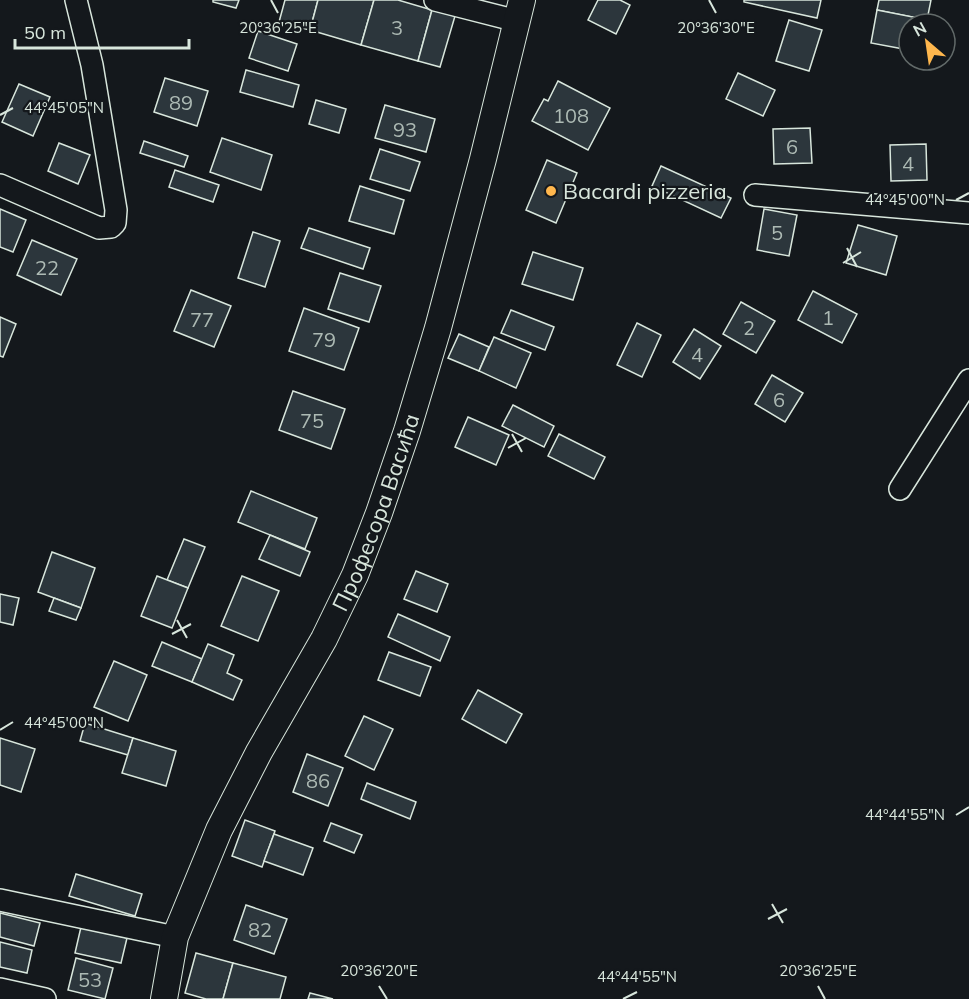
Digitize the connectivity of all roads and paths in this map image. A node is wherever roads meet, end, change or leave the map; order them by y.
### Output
1 (75, 0) edge
2 (435, 0) edge
3 (520, 11) edge
4 (0, 185) edge
5 (755, 195) dead end
6 (969, 213) edge
7 (969, 380) edge
8 (900, 489) dead end
9 (0, 900) edge
10 (175, 937) junction
11 (0, 988) edge
12 (45, 999) edge
13 (164, 999) edge

1 - 4 street
2 - 3 street
3 - 10 street, Професора Васића
5 - 6 street
7 - 8 street
9 - 10 street
10 - 13 street, Професора Васића
11 - 12 street

